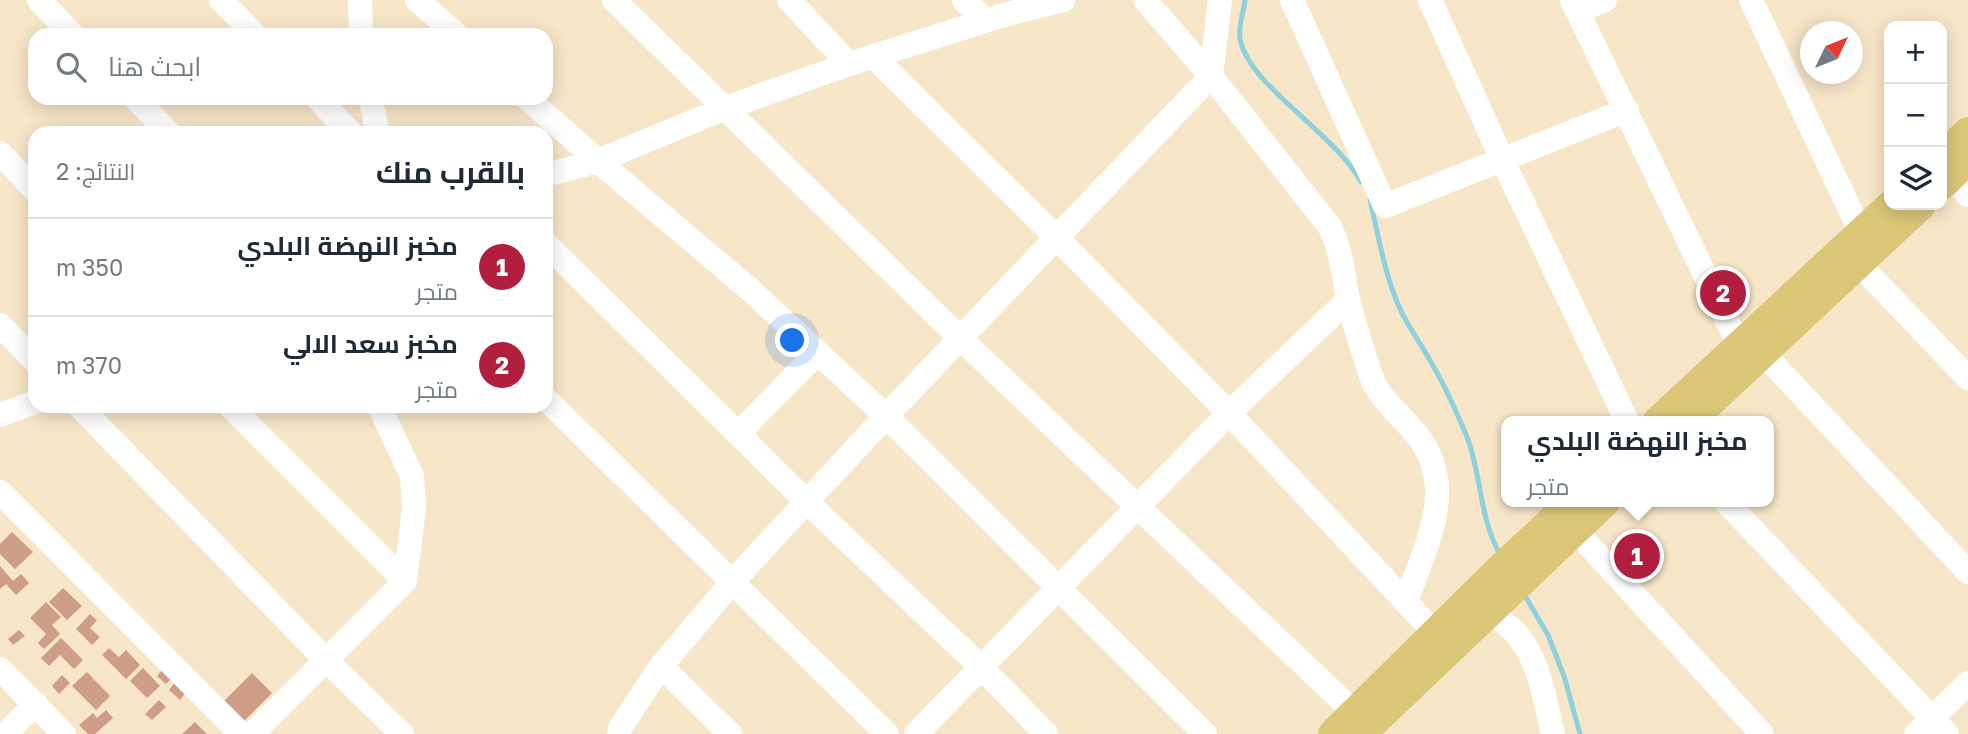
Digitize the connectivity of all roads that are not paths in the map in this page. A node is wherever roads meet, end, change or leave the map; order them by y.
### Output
1 (39, 0) edge
2 (222, 0) edge
3 (360, 0) edge
4 (418, 0) edge
5 (614, 0) edge
6 (789, 0) edge
7 (964, 0) edge
8 (1063, 0) edge
9 (1145, 0) edge
10 (1220, 0) edge
11 (1292, 0) edge
12 (1430, 0) edge
13 (1605, 0) edge
14 (1751, 0) edge
15 (1575, 6) edge
16 (985, 20) junction
17 (67, 28) edge
18 (249, 28) edge
19 (361, 28) edge
20 (449, 28) edge
21 (874, 57) junction
22 (849, 64) junction
23 (1212, 76) junction
24 (142, 105) edge
25 (324, 105) edge
26 (372, 105) edge
27 (535, 105) edge
28 (723, 109) junction
29 (1627, 110) junction
30 (162, 126) edge
31 (344, 126) edge
32 (376, 126) edge
33 (1968, 132) edge
34 (0, 153) edge
35 (1502, 159) junction
36 (598, 162) junction
37 (553, 173) edge
38 (1954, 175) edge
39 (28, 183) edge
40 (1886, 210) edge
41 (1916, 210) edge
42 (1861, 233) junction
43 (1058, 239) junction
44 (553, 251) edge
45 (1859, 264) junction
46 (1348, 300) junction
47 (0, 326) edge
48 (961, 339) junction
49 (1751, 349) junction
50 (818, 352) junction
51 (28, 354) edge
52 (1968, 378) edge
53 (28, 405) edge
54 (553, 406) edge
55 (86, 413) edge
56 (237, 413) edge
57 (382, 413) edge
58 (1229, 413) junction
59 (0, 415) edge
60 (886, 416) junction
61 (1625, 416) edge
62 (1664, 416) edge
63 (1694, 416) edge
64 (738, 434) junction
65 (0, 492) edge
66 (807, 502) junction
67 (1594, 507) edge
68 (1731, 507) edge
69 (1139, 508) junction
70 (1573, 516) edge
71 (1516, 569) junction
72 (1968, 572) edge
73 (405, 581) junction
74 (733, 581) junction
75 (1059, 586) junction
76 (1406, 601) junction
77 (1490, 611) junction
78 (1436, 633) junction
79 (326, 659) junction
80 (661, 666) junction
81 (981, 667) junction
82 (0, 669) edge
83 (1968, 683) edge
84 (36, 705) junction
85 (1358, 723) edge
86 (1932, 729) edge
87 (729, 733) edge
88 (5, 734) edge
89 (64, 734) edge
90 (241, 734) edge
91 (251, 734) edge
92 (402, 734) edge
93 (619, 734) edge
94 (887, 734) edge
95 (916, 734) edge
96 (1045, 734) edge
97 (1205, 734) edge
98 (1333, 734) edge
99 (1553, 734) edge
100 (1762, 734) edge

1 - 17 street
2 - 18 street
3 - 19 street
4 - 20 street
5 - 28 street
6 - 22 street
7 - 16 street
8 - 16 street
9 - 23 street
10 - 23 street
11 - 35 street
12 - 35 street
13 - 15 street
14 - 42 street
15 - 29 street
16 - 21 street
21 - 22 street
21 - 43 street
22 - 28 street
23 - 43 street
23 - 46 street
24 - 30 street
25 - 31 street
26 - 32 street
27 - 36 street
28 - 36 street
28 - 48 street
29 - 35 street
29 - 49 street
33 - 38 main road
34 - 39 street
35 - 61 street
36 - 37 street
36 - 50 street
40 - 42 main road
41 - 45 main road
42 - 49 main road
43 - 48 street
43 - 58 street
44 - 64 street
45 - 49 main road
45 - 52 street
46 - 58 street
46 - 76 street
47 - 51 street
48 - 60 street
48 - 69 street
49 - 62 main road
49 - 63 main road
49 - 72 street
50 - 60 street
50 - 64 street
53 - 59 street
54 - 74 street
55 - 79 street
56 - 73 street
57 - 73 street
58 - 69 street
58 - 76 street
60 - 66 street
60 - 75 street
64 - 66 street
65 - 90 street
66 - 74 street
66 - 81 street
67 - 70 main road
68 - 86 street
69 - 75 street
69 - 85 street
70 - 71 main road
70 - 100 street
71 - 77 main road
71 - 78 main road
73 - 79 street
74 - 80 street
74 - 94 street
75 - 81 street
75 - 97 street
76 - 78 street
77 - 85 main road
77 - 99 street
78 - 85 main road
79 - 91 street
79 - 92 street
80 - 87 street
80 - 93 street
81 - 95 street
81 - 96 street
82 - 84 street
83 - 86 street
84 - 88 street
84 - 89 street
85 - 98 main road

